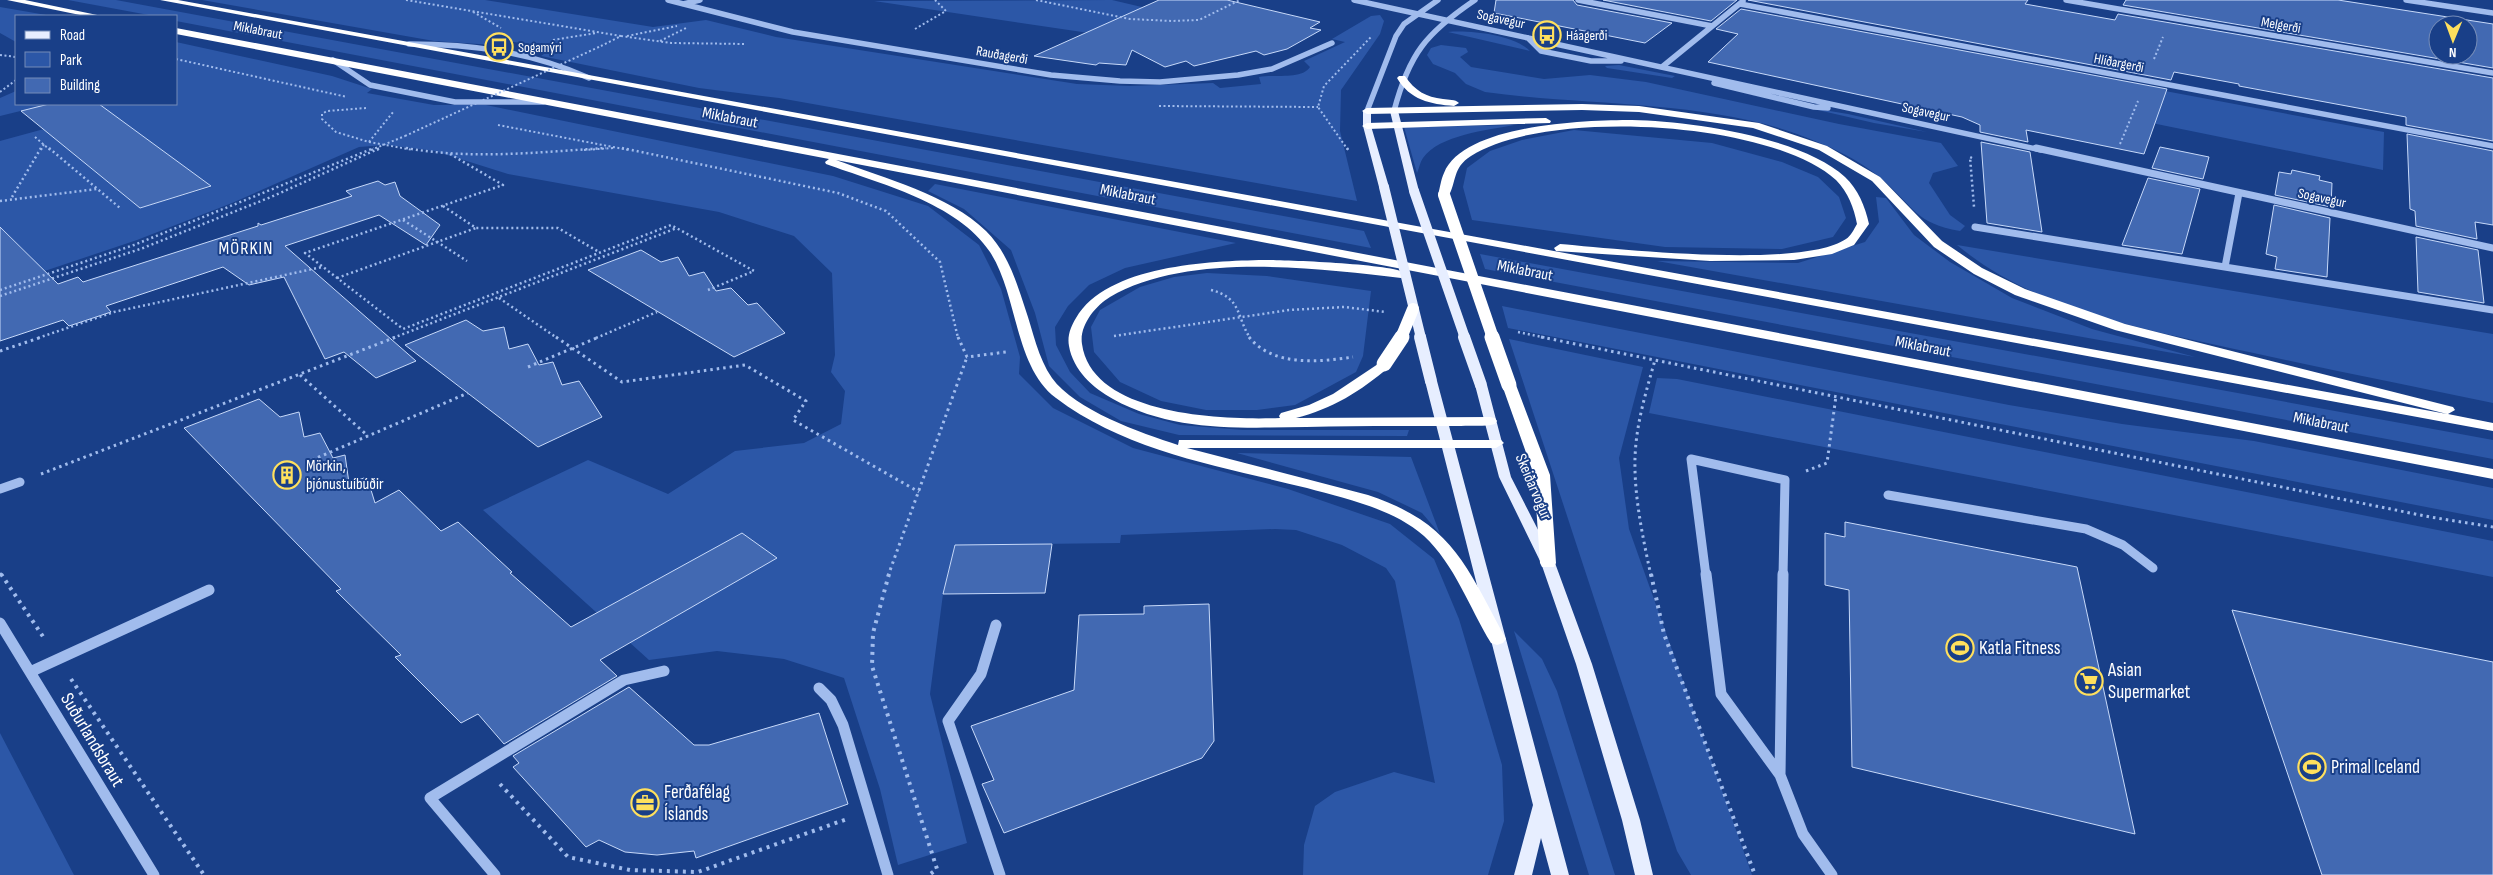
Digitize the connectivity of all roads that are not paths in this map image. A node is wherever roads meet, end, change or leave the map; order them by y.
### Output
1 (11, 0) edge
2 (164, 0) edge
3 (668, 0) edge
4 (700, 0) edge
5 (1354, 0) edge
6 (1438, 0) edge
7 (1475, 0) edge
8 (1578, 0) edge
9 (2066, 0) edge
10 (2406, 0) edge
11 (1742, 2) edge
12 (683, 4) junction
13 (2493, 13) edge
14 (1419, 14) junction
15 (93, 15) edge
16 (1445, 20) junction
17 (1712, 26) junction
18 (178, 31) edge
19 (1528, 38) junction
20 (1332, 43) dead end
21 (333, 60) junction
22 (1631, 60) junction
23 (1662, 67) junction
24 (2493, 73) edge
25 (1402, 78) junction
26 (552, 102) junction
27 (1535, 107) junction
28 (1367, 111) junction
29 (1394, 112) junction
30 (1632, 123) junction
31 (1367, 126) junction
32 (1397, 126) junction
33 (2493, 146) edge
34 (788, 147) junction
35 (2239, 193) junction
36 (1975, 227) dead end
37 (1473, 241) junction
38 (2493, 248) edge
39 (2225, 267) junction
40 (1527, 290) junction
41 (1413, 309) junction
42 (2493, 310) edge
43 (1442, 421) junction
44 (1490, 421) junction
45 (2493, 421) edge
46 (1256, 423) junction
47 (2493, 427) edge
48 (1140, 437) junction
49 (1496, 443) junction
50 (1448, 444) junction
51 (2493, 474) edge
52 (20, 482) road end
53 (0, 489) edge
54 (1888, 495) dead end
55 (1548, 563) junction
56 (2153, 568) dead end
57 (209, 590) dead end
58 (0, 623) edge
59 (996, 625) dead end
60 (1497, 639) junction
61 (664, 671) dead end
62 (30, 672) junction
63 (819, 688) dead end
64 (1780, 775) junction
65 (1541, 806) junction
66 (154, 875) edge
67 (495, 875) edge
68 (888, 875) edge
69 (1000, 875) edge
70 (1523, 875) edge
71 (1560, 875) edge
72 (1644, 875) edge
73 (1832, 875) edge

1 - 15 highway
2 - 37 highway, Miklabraut
3 - 12 street, Rauðagerði
4 - 12 street
5 - 14 street, Sogavegur
6 - 14 street
7 - 16 street
8 - 17 street
9 - 24 street, Melgerði
10 - 13 street
11 - 17 street
11 - 33 street, Hlíðargerði
12 - 20 street, Rauðagerði
14 - 16 street, Sogavegur
14 - 28 street
16 - 19 street, Sogavegur
16 - 25 street
17 - 23 street
18 - 21 highway, Miklabraut
19 - 22 street, Sogavegur
19 - 22 street
21 - 26 highway, Miklabraut
21 - 26 street, Miklabraut
22 - 23 street, Sogavegur
23 - 35 street, Sogavegur
25 - 27 highway
25 - 29 street
26 - 34 highway, Miklabraut
27 - 29 highway
27 - 45 highway
28 - 29 highway
28 - 31 main road
29 - 32 main road, Skeiðarvogur
30 - 32 highway
30 - 37 highway
30 - 55 highway, bridge
31 - 32 highway
31 - 41 main road, bridge
32 - 44 main road, Skeiðarvogur, bridge
34 - 40 highway, Miklabraut
34 - 48 highway
35 - 38 street, Sogavegur
35 - 39 street
36 - 39 street
37 - 47 highway, Miklabraut
39 - 42 street
40 - 46 highway
40 - 51 highway, Miklabraut
41 - 43 main road, bridge
41 - 46 highway, bridge
43 - 44 highway
43 - 46 highway
43 - 50 main road
44 - 49 main road, Skeiðarvogur
48 - 50 highway
48 - 60 highway
49 - 50 highway
49 - 55 main road, Skeiðarvogur
50 - 60 main road
52 - 53 street
54 - 56 street
55 - 72 main road, Skeiðarvogur
57 - 62 street
58 - 62 street, Suðurlandsbraut
59 - 69 street
60 - 65 main road
61 - 67 street
62 - 66 street, Suðurlandsbraut
63 - 68 street
64 - 64 street
64 - 73 street
65 - 70 main road
65 - 71 main road

